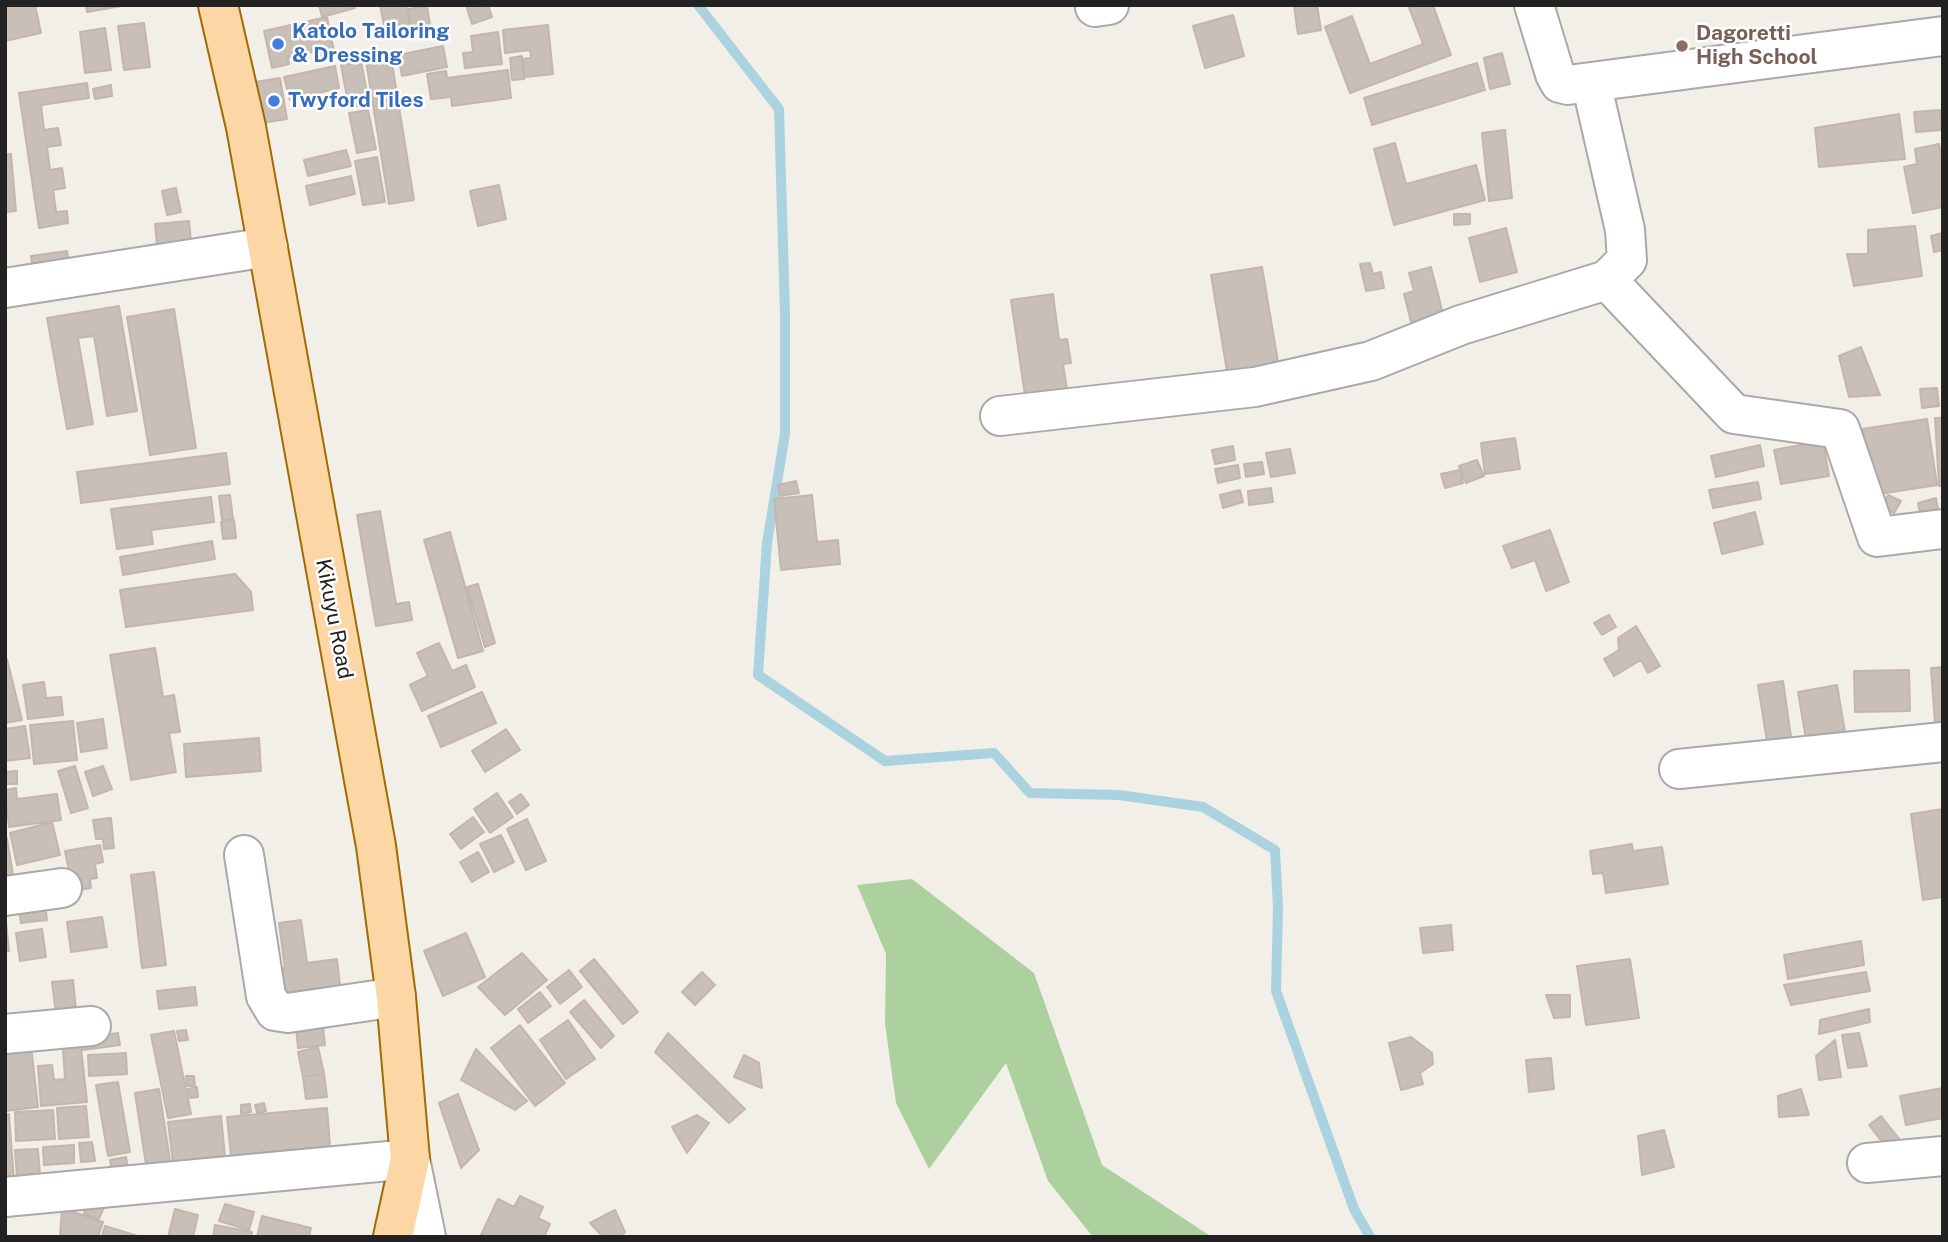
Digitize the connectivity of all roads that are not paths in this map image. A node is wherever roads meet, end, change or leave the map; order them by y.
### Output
1 (218, 5) edge
2 (1534, 5) edge
3 (1943, 36) edge
4 (1591, 82) junction
5 (268, 247) junction
6 (1607, 280) junction
7 (5, 288) edge
8 (1000, 415) dead end
9 (1943, 529) edge
10 (1943, 742) edge
11 (1679, 769) dead end
12 (244, 855) dead end
13 (62, 888) dead end
14 (5, 896) edge
15 (396, 997) junction
16 (91, 1026) dead end
17 (5, 1034) edge
18 (1943, 1156) edge
19 (410, 1159) junction
20 (1867, 1163) dead end
21 (5, 1197) edge
22 (393, 1237) edge
23 (426, 1237) edge

1 - 5 main road, Kikuyu Road
2 - 4 street
3 - 4 street
4 - 6 street
5 - 7 street
5 - 15 main road, Kikuyu Road
6 - 8 street
6 - 9 street
10 - 11 street
12 - 15 street
13 - 14 street
15 - 19 main road, Kikuyu Road
16 - 17 street
18 - 20 street
19 - 21 street
19 - 22 main road, Kikuyu Road
19 - 23 street

